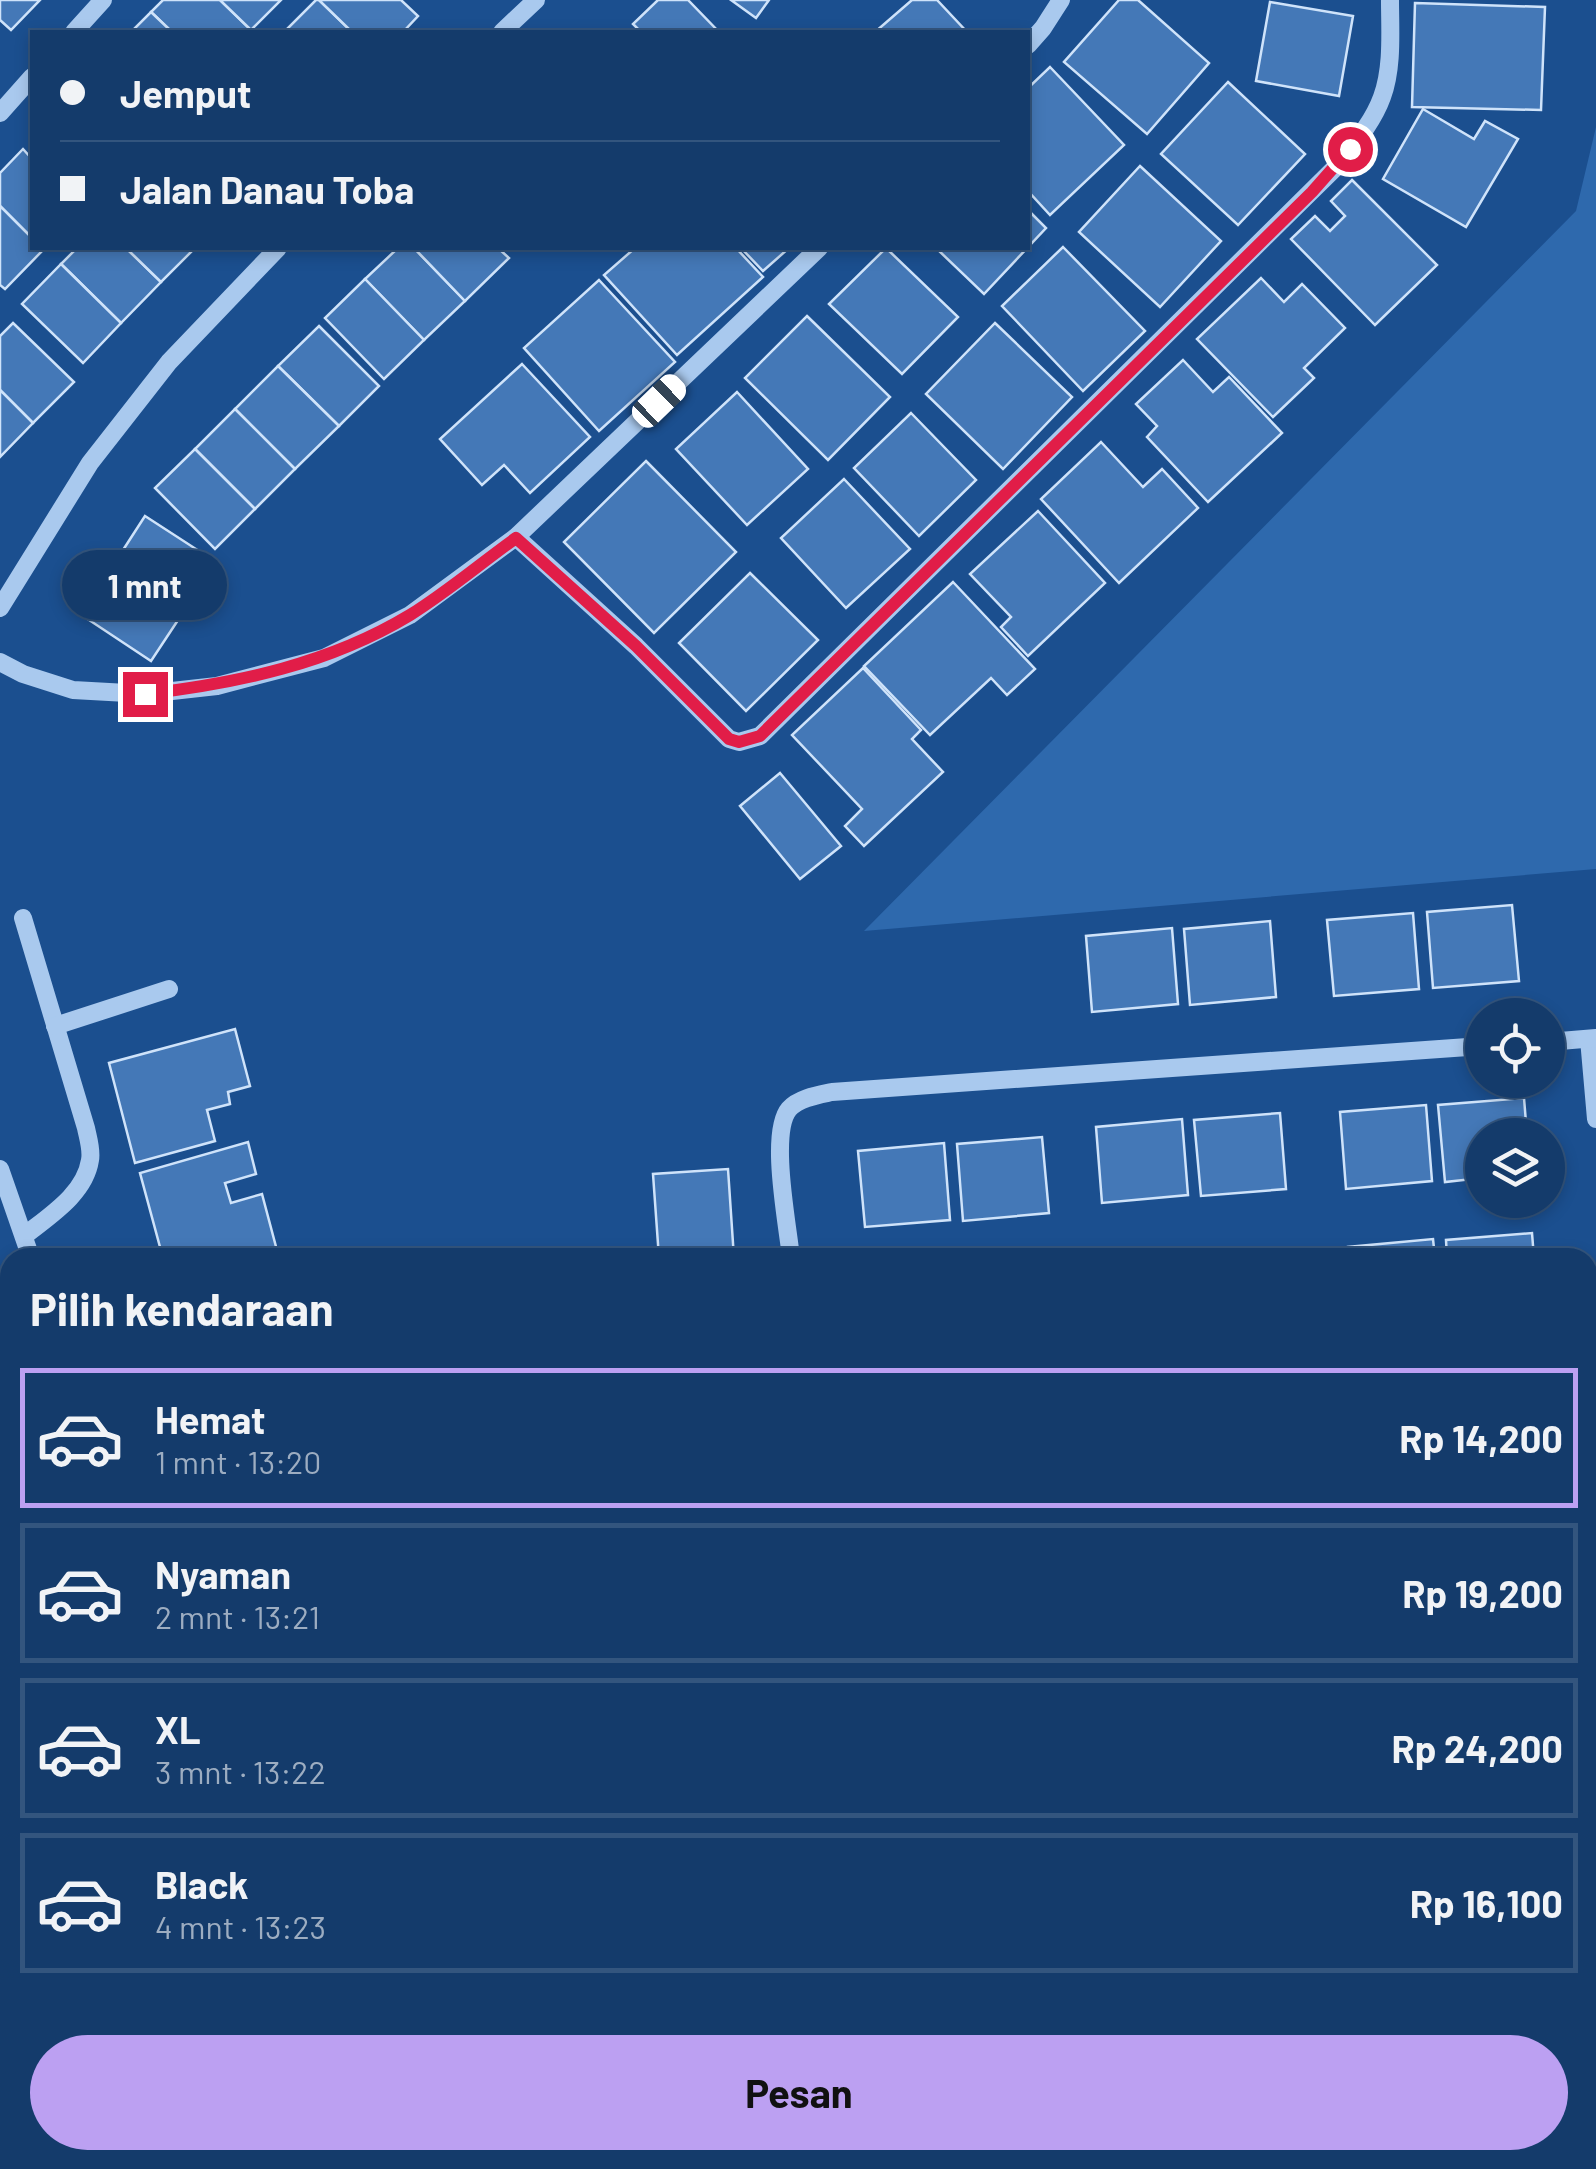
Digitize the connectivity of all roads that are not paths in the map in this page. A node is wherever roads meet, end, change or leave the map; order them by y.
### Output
1 (103, 0) edge
2 (536, 0) edge
3 (1061, 0) edge
4 (1390, 0) edge
5 (76, 30) edge
6 (504, 30) edge
7 (1030, 42) edge
8 (30, 79) edge
9 (0, 113) edge
10 (276, 250) edge
11 (818, 250) edge
12 (516, 538) junction
13 (0, 608) edge
14 (0, 662) edge
15 (24, 918) dead end
16 (169, 989) dead end
17 (55, 1026) junction
18 (1592, 1039) edge
19 (1565, 1041) edge
20 (1465, 1047) edge
21 (1596, 1119) edge
22 (0, 1169) edge
23 (24, 1236) junction
24 (28, 1248) edge
25 (790, 1248) edge

1 - 5 street
2 - 6 street
3 - 7 street
4 - 12 street
8 - 9 street
10 - 13 street
11 - 12 street
12 - 14 street
15 - 17 street
16 - 17 street
17 - 23 street
18 - 19 street
18 - 21 street
20 - 25 street
22 - 23 street
23 - 24 street

